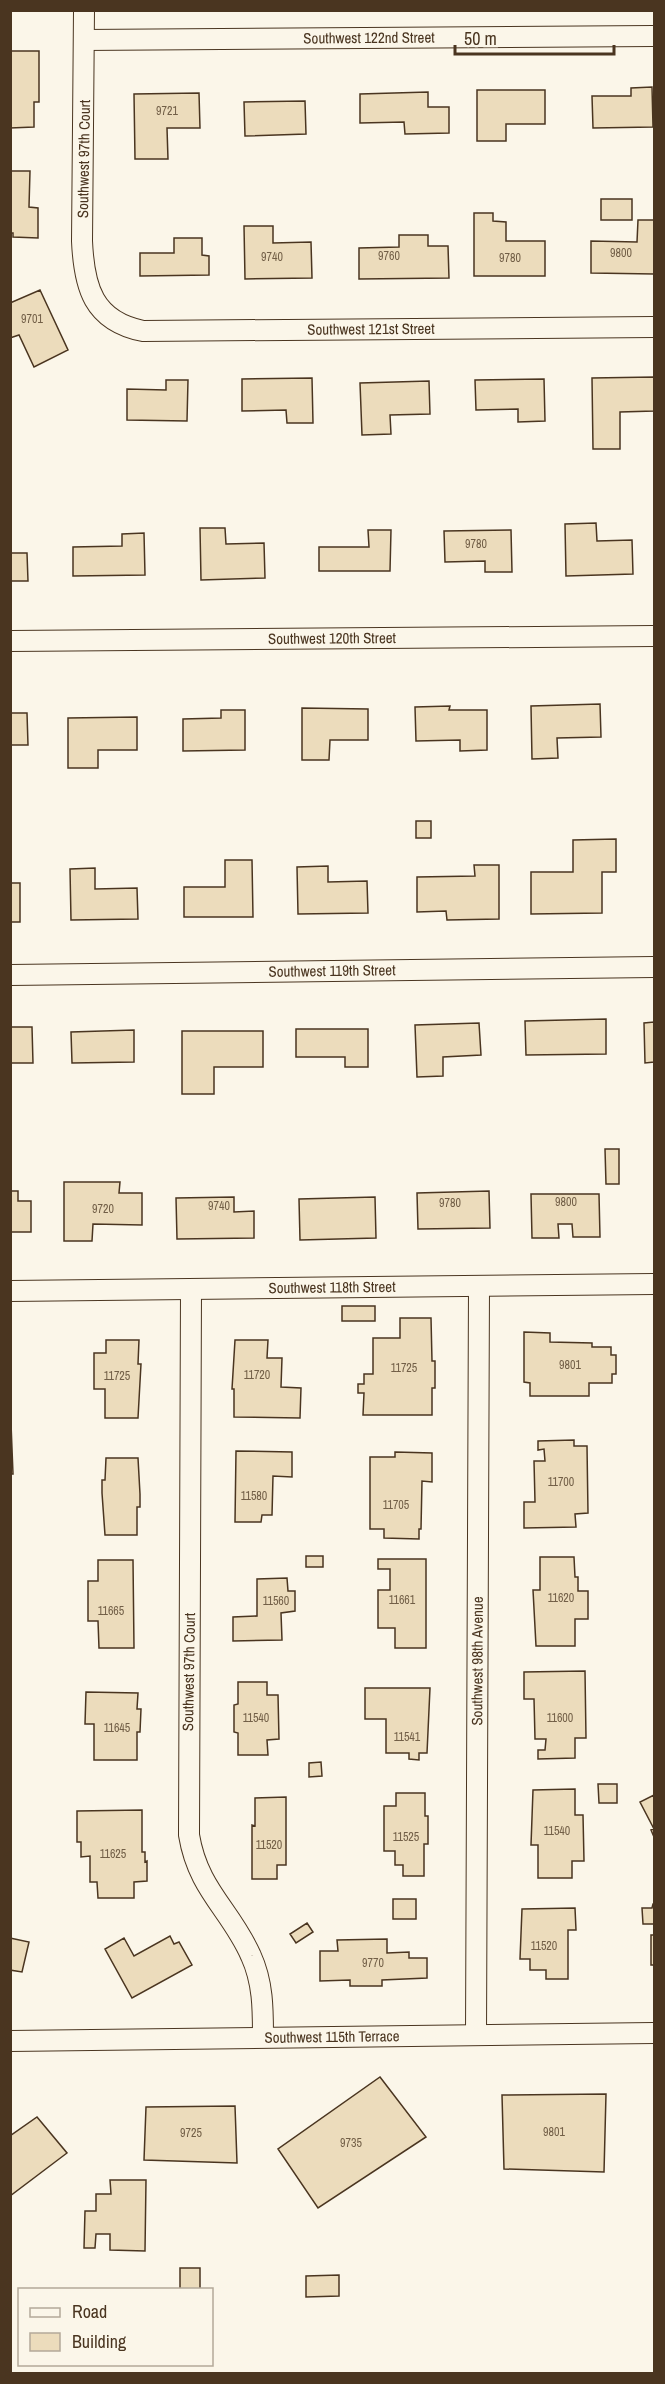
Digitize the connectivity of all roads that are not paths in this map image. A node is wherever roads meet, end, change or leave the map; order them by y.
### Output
1 (84, 10) edge
2 (654, 36) edge
3 (84, 40) junction
4 (97, 304) joint
5 (654, 327) edge
6 (654, 636) edge
7 (11, 641) edge
8 (654, 967) edge
9 (10, 975) edge
10 (654, 1284) edge
11 (478, 1287) junction
12 (191, 1290) junction
13 (10, 1291) edge
14 (654, 2033) edge
15 (476, 2035) junction
16 (263, 2037) junction
17 (10, 2041) edge

1 - 3 street, Southwest 97th Court
2 - 3 street, Southwest 122nd Street
3 - 4 street, Southwest 97th Court
4 - 5 street, Southwest 121st Street
6 - 7 street, Southwest 120th Street
8 - 9 street, Southwest 119th Street
10 - 11 street, Southwest 118th Street
11 - 12 street, Southwest 118th Street
11 - 15 street, Southwest 98th Avenue
12 - 13 street, Southwest 118th Street
12 - 16 street, Southwest 97th Court
14 - 15 street, Southwest 115th Terrace
15 - 16 street, Southwest 115th Terrace
16 - 17 street, Southwest 115th Terrace

